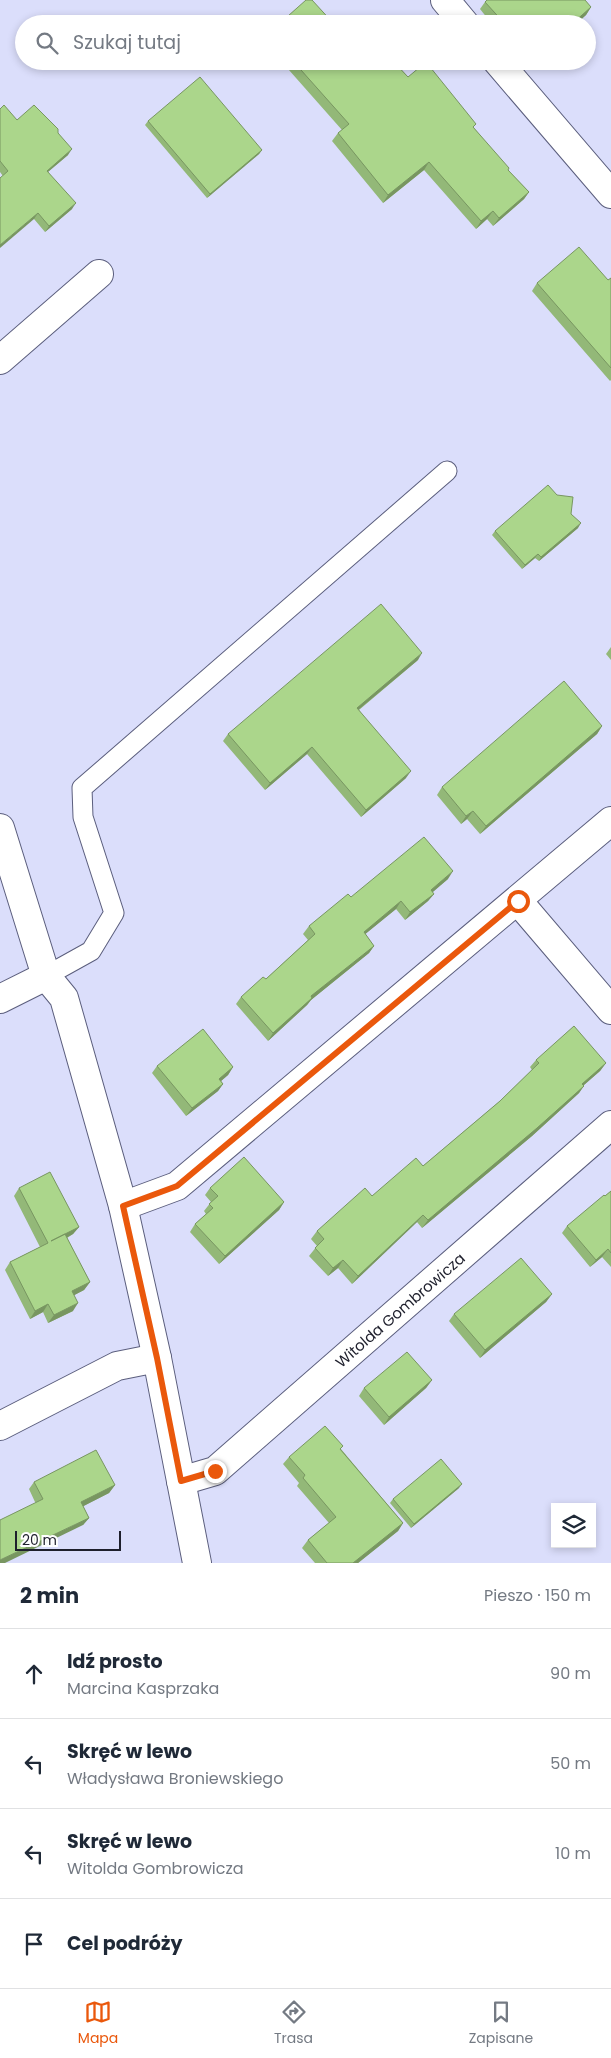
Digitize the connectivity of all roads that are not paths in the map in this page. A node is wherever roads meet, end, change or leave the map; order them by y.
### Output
1 (445, 0) edge
2 (458, 15) edge
3 (505, 70) edge
4 (611, 194) edge
5 (99, 274) dead end
6 (0, 360) edge
7 (447, 471) dead end
8 (611, 822) edge
9 (0, 828) edge
10 (518, 901) junction
11 (46, 976) junction
12 (0, 999) edge
13 (611, 1010) edge
14 (611, 1125) edge
15 (123, 1206) junction
16 (157, 1358) junction
17 (0, 1426) edge
18 (181, 1481) junction
19 (197, 1563) edge

1 - 2 street
3 - 4 street
5 - 6 street
7 - 11 lane
8 - 10 street
9 - 11 street
10 - 13 street
10 - 15 street
11 - 12 street
11 - 15 street
14 - 18 street, Witolda Gombrowicza
15 - 16 street
16 - 17 street
16 - 18 street
18 - 19 street

